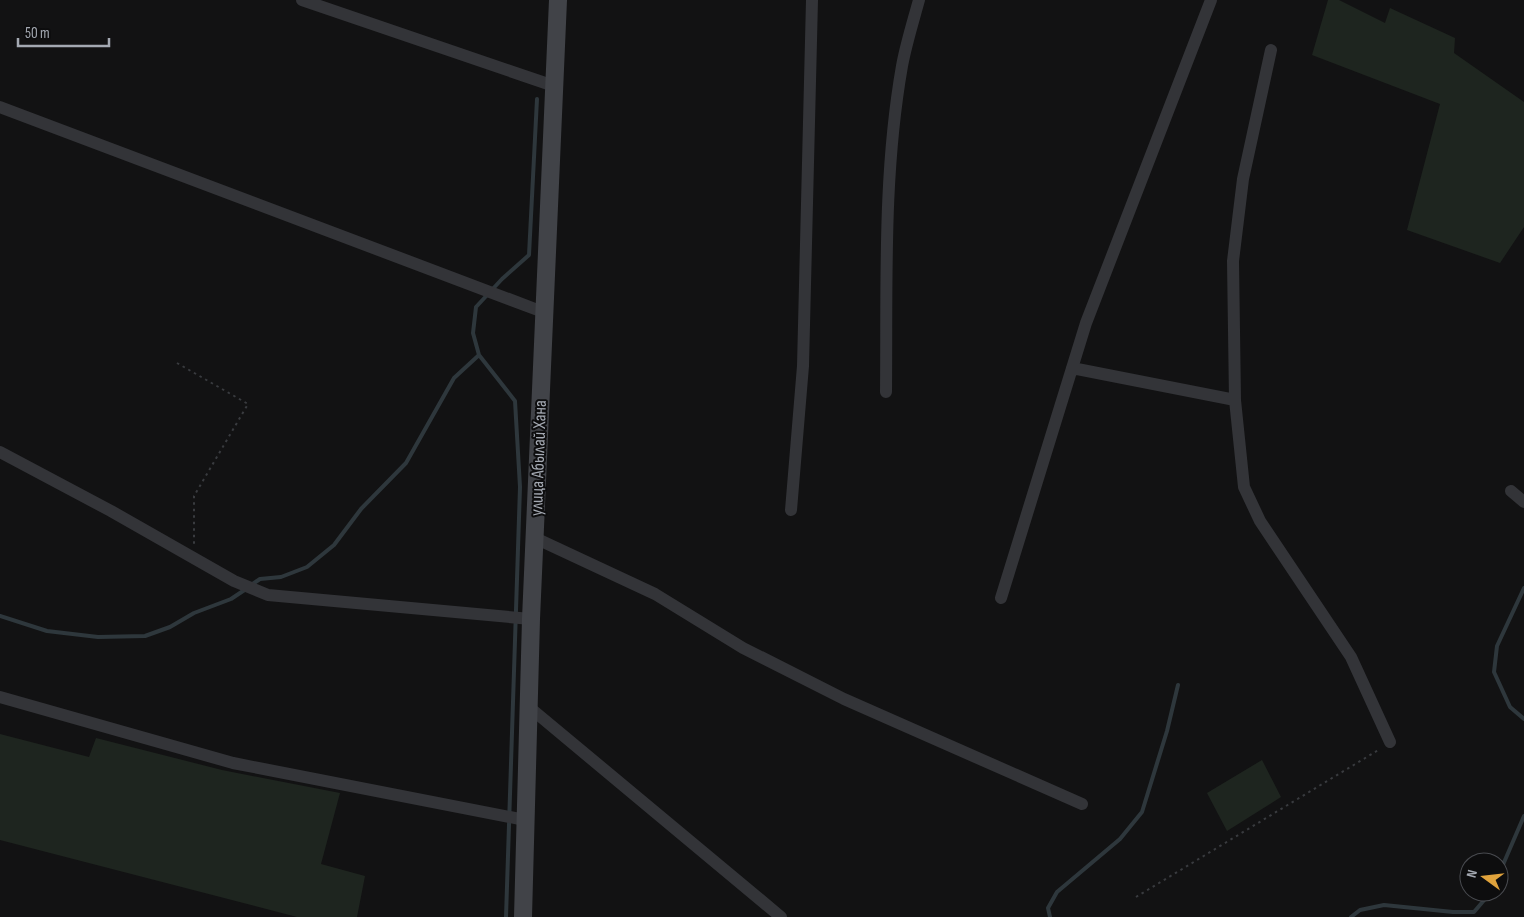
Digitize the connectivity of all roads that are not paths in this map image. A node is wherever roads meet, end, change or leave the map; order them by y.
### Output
1 (302, 0) edge
2 (558, 0) edge
3 (812, 0) edge
4 (919, 0) edge
5 (1211, 0) edge
6 (1271, 50) dead end
7 (554, 86) junction
8 (0, 107) edge
9 (544, 312) junction
10 (1072, 368) junction
11 (886, 392) dead end
12 (1235, 400) junction
13 (0, 452) edge
14 (1511, 491) dead end
15 (1524, 502) edge
16 (790, 510) dead end
17 (535, 538) junction
18 (1001, 598) dead end
19 (531, 620) junction
20 (0, 697) edge
21 (529, 707) junction
22 (1390, 742) road end
23 (1082, 804) dead end
24 (525, 820) junction
25 (523, 917) edge
26 (781, 917) edge

1 - 7 street
2 - 7 main road, улица Абылай Хана
3 - 16 street
4 - 11 street
5 - 10 street
6 - 12 street
7 - 9 main road, улица Абылай Хана
8 - 9 street
9 - 17 main road, улица Абылай Хана
10 - 12 street
10 - 18 street
12 - 22 street
13 - 19 street
14 - 15 street
17 - 19 main road, улица Абылай Хана
17 - 23 street
19 - 21 main road, улица Абылай Хана
20 - 24 street
21 - 24 main road, улица Абылай Хана
21 - 26 street
24 - 25 main road, улица Абылай Хана

